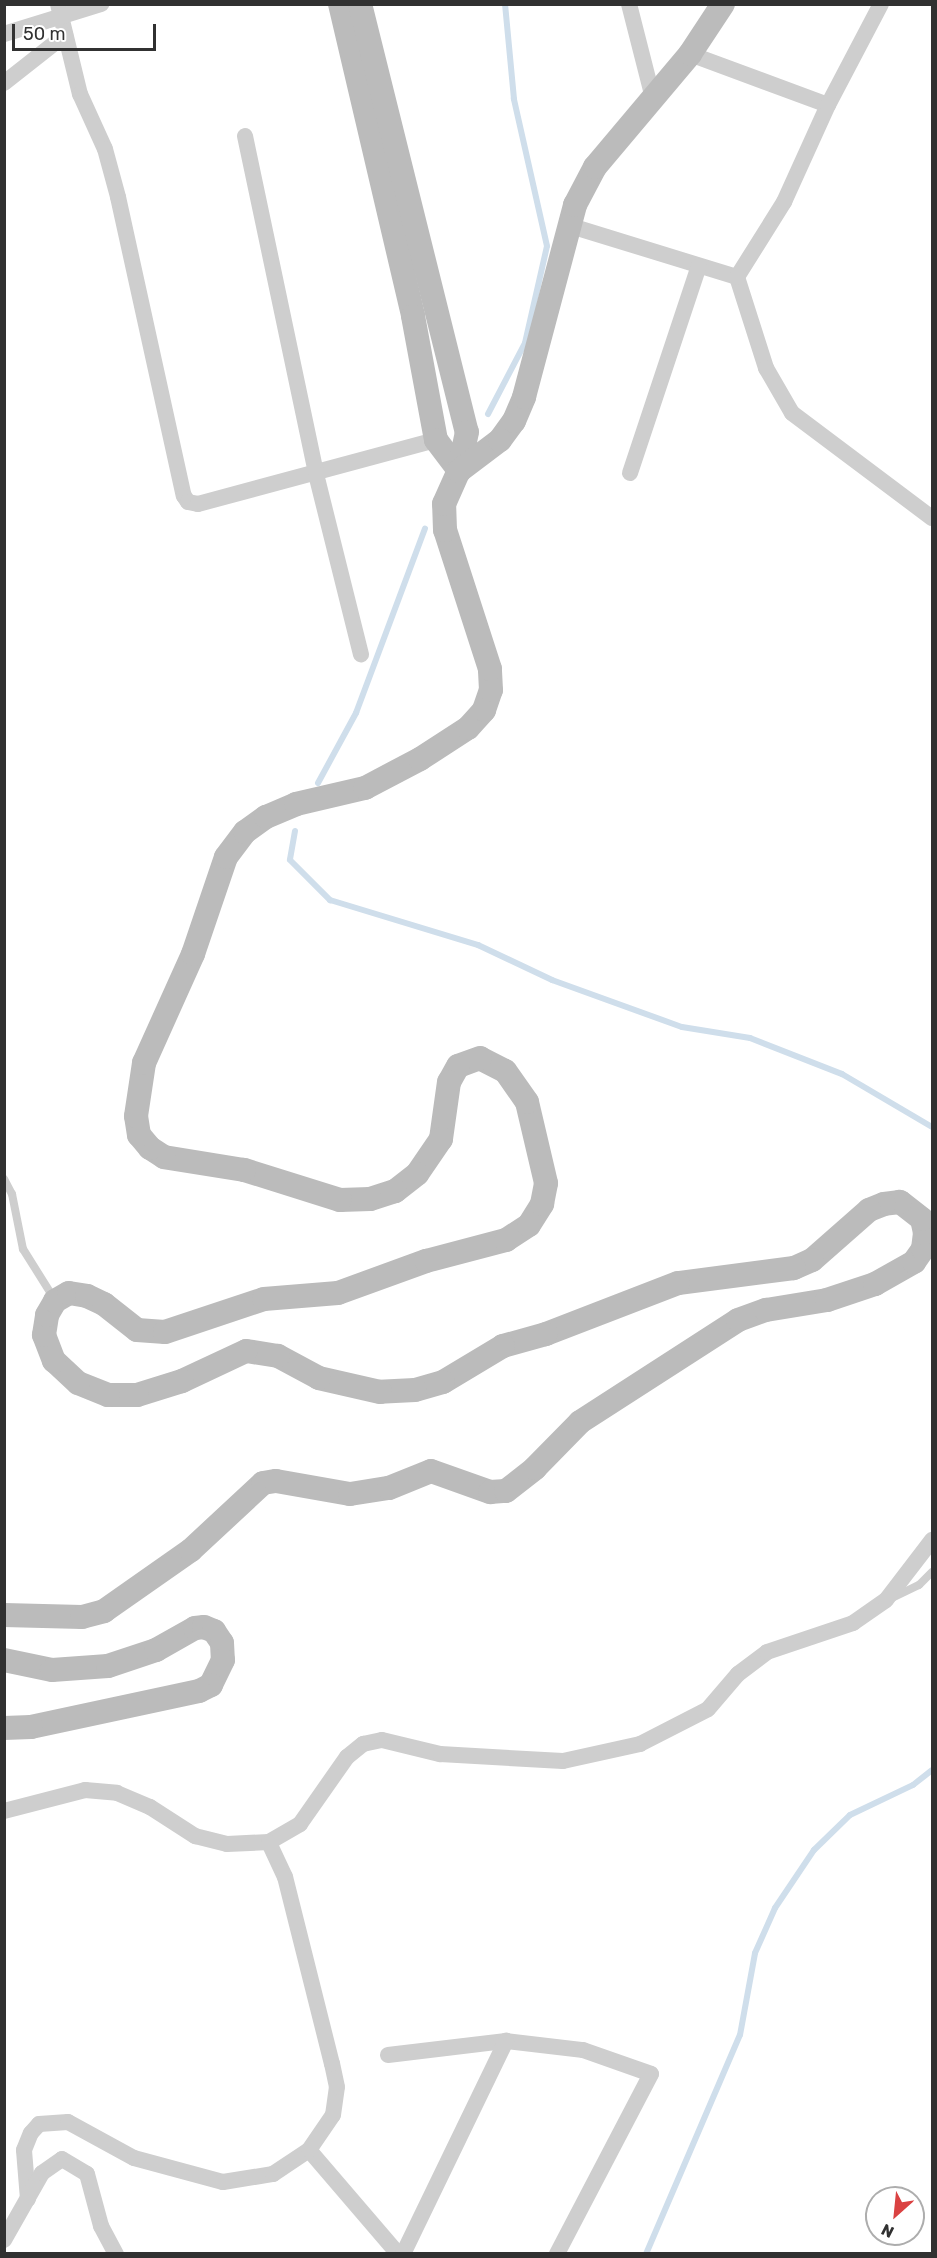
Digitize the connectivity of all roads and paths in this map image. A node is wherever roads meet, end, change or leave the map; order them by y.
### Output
1 (101, 4) edge
2 (340, 4) edge
3 (360, 4) edge
4 (629, 4) edge
5 (723, 4) edge
6 (881, 4) edge
7 (61, 19) edge
8 (4, 34) edge
9 (690, 54) junction
10 (4, 83) edge
11 (653, 98) junction
12 (828, 105) junction
13 (245, 136) dead end
14 (571, 226) junction
15 (699, 266) junction
16 (737, 277) junction
17 (436, 440) junction
18 (459, 471) junction
19 (630, 473) dead end
20 (316, 474) junction
21 (933, 518) edge
22 (361, 654) dead end
23 (4, 1179) edge
24 (55, 1301) junction
25 (933, 1540) edge
26 (933, 1572) edge
27 (886, 1600) junction
28 (4, 1615) edge
29 (4, 1660) edge
30 (4, 1728) edge
31 (4, 1811) edge
32 (268, 1842) junction
33 (506, 2042) junction
34 (388, 2055) dead end
35 (309, 2150) junction
36 (28, 2199) junction
37 (4, 2240) edge
38 (116, 2253) edge
39 (400, 2253) edge
40 (557, 2253) edge

1 - 7 street
2 - 17 street
3 - 18 street
4 - 11 street
5 - 9 street
6 - 12 street
7 - 8 street
7 - 10 street
7 - 20 street
9 - 11 street
9 - 12 street
11 - 14 street
12 - 16 street
13 - 20 street
14 - 15 street
14 - 18 street
15 - 16 street
15 - 19 street
16 - 21 street
17 - 18 street
17 - 20 street
18 - 24 street
20 - 22 street
23 - 24 lane
24 - 28 street
25 - 27 street
26 - 27 lane
27 - 32 street
29 - 30 street
31 - 32 street
32 - 35 street
33 - 34 street
33 - 39 street
33 - 40 street
35 - 36 street
35 - 39 street
36 - 37 street
36 - 38 street

